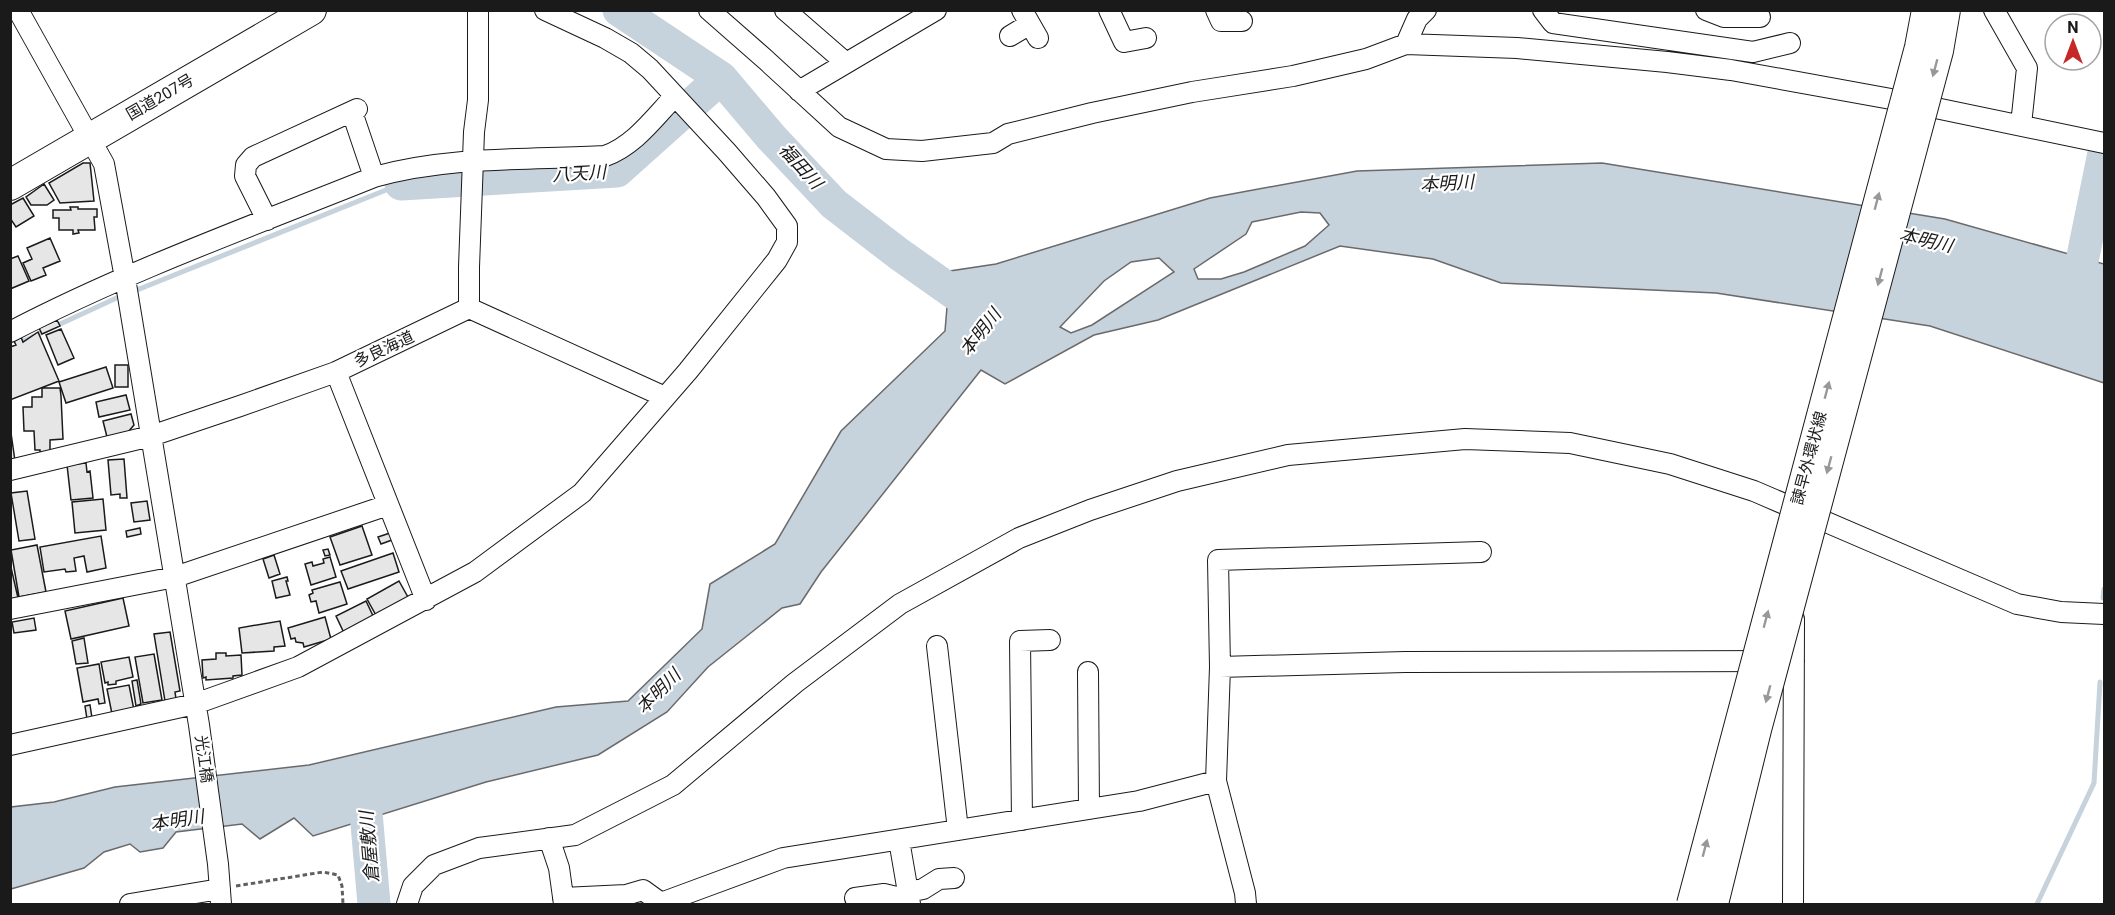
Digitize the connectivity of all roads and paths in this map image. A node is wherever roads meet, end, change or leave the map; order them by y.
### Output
1 (311, 10) edge
2 (478, 10) edge
3 (545, 10) edge
4 (709, 10) edge
5 (785, 10) edge
6 (936, 10) edge
7 (1109, 10) edge
8 (1216, 10) edge
9 (1426, 10) edge
10 (1543, 10) edge
11 (1706, 10) edge
12 (1925, 10) edge
13 (1947, 10) edge
14 (1994, 10) edge
15 (1759, 14) edge
16 (22, 16) edge
17 (1242, 21) dead end
18 (1030, 24) edge
19 (1010, 36) dead end
20 (1146, 38) dead end
21 (1406, 44) junction
22 (846, 63) junction
23 (799, 91) junction
24 (675, 96) junction
25 (2021, 125) junction
26 (90, 137) junction
27 (2104, 143) edge
28 (474, 162) junction
29 (374, 177) junction
30 (10, 184) edge
31 (267, 220) junction
32 (125, 278) junction
33 (469, 308) junction
34 (10, 332) edge
35 (336, 372) junction
36 (664, 397) junction
37 (151, 436) junction
38 (10, 470) edge
39 (388, 505) junction
40 (1481, 552) dead end
41 (175, 577) junction
42 (1794, 590) dead end
43 (426, 600) junction
44 (10, 609) edge
45 (2104, 614) edge
46 (1050, 640) dead end
47 (937, 646) dead end
48 (1794, 662) junction
49 (1220, 668) junction
50 (1088, 672) dead end
51 (195, 705) junction
52 (10, 745) edge
53 (1216, 781) junction
54 (1089, 809) junction
55 (1022, 820) junction
56 (958, 830) junction
57 (549, 838) junction
58 (899, 840) junction
59 (954, 878) dead end
60 (221, 897) edge
61 (855, 898) dead end
62 (909, 899) edge
63 (564, 901) edge
64 (130, 904) edge
65 (343, 904) edge
66 (406, 904) edge
67 (1246, 904) edge
68 (1690, 904) edge
69 (1715, 904) edge
70 (1793, 904) edge

1 - 26 highway, 国道207号
2 - 28 street
3 - 24 street
4 - 23 street
5 - 22 street
6 - 22 street
7 - 20 street
8 - 17 street
9 - 21 street
10 - 15 street
11 - 15 street
68 -> 12 main road, 諫早外環状線, bridge
13 -> 69 main road, 諫早外環状線, bridge
14 - 25 street
16 - 26 street, 光江橋
18 - 19 street
21 - 23 street
21 - 25 street
22 - 23 street
24 - 28 street
24 - 36 street
25 - 27 street
26 - 30 highway, 国道207号
26 - 32 street, 光江橋
28 - 29 street
28 - 33 street
29 - 31 street
29 - 31 street
31 - 32 street
32 - 34 street
32 - 37 street, 光江橋
33 - 35 street, 多良海道
33 - 36 street
35 - 37 street, 多良海道
35 - 39 street
36 - 43 street
37 - 38 street, 多良海道
37 - 41 street, 光江橋
39 - 41 street
39 - 43 street
40 - 49 street
41 - 44 street
41 - 51 street, 光江橋
42 - 48 street
43 - 51 street
45 - 57 street
46 - 55 street
47 - 56 street
48 - 49 street
48 - 70 street
49 - 53 street
50 - 54 street
51 - 52 street
51 - 60 street, 光江橋
53 - 54 street
53 - 67 street
54 - 55 street
55 - 56 street
56 - 58 street
57 - 63 street
57 - 66 street
58 - 62 street
58 - 63 street
59 - 62 street
60 - 64 street
60 - 65 path
61 - 62 street

